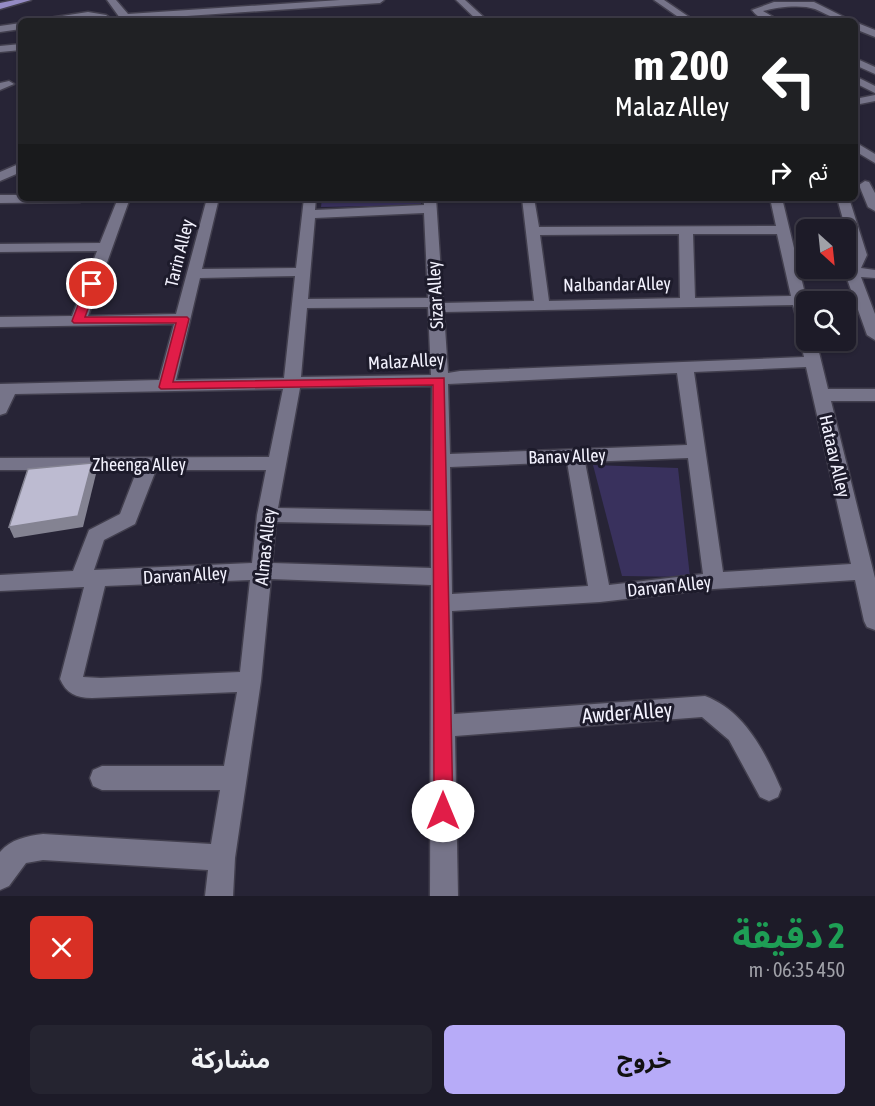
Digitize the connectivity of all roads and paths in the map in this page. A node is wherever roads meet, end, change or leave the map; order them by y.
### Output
1 (26, 0) edge
2 (111, 0) edge
3 (180, 0) edge
4 (246, 0) edge
5 (380, 0) edge
6 (460, 0) edge
7 (658, 0) edge
8 (315, 2) edge
9 (0, 5) edge
10 (252, 9) junction
11 (191, 13) junction
12 (68, 18) edge
13 (103, 18) edge
14 (480, 18) edge
15 (685, 18) edge
16 (769, 18) edge
17 (842, 18) edge
18 (858, 22) edge
19 (18, 26) edge
20 (0, 29) edge
21 (875, 34) edge
22 (18, 47) edge
23 (0, 49) edge
24 (858, 62) edge
25 (875, 71) edge
26 (858, 81) edge
27 (875, 90) edge
28 (875, 98) edge
29 (858, 101) edge
30 (858, 148) edge
31 (875, 159) edge
32 (18, 168) edge
33 (0, 177) edge
34 (865, 185) edge
35 (0, 200) edge
36 (18, 200) edge
37 (123, 201) edge
38 (212, 201) edge
39 (528, 201) edge
40 (777, 201) edge
41 (844, 201) edge
42 (430, 204) edge
43 (309, 206) edge
44 (875, 207) edge
45 (849, 219) edge
46 (686, 230) junction
47 (783, 230) junction
48 (532, 231) junction
49 (856, 242) edge
50 (106, 247) junction
51 (0, 248) edge
52 (856, 264) edge
53 (791, 267) junction
54 (796, 267) edge
55 (303, 272) junction
56 (856, 272) edge
57 (194, 274) junction
58 (875, 274) edge
59 (855, 279) edge
60 (797, 291) edge
61 (796, 300) edge
62 (688, 302) junction
63 (299, 304) junction
64 (436, 305) junction
65 (542, 306) junction
66 (183, 319) junction
67 (78, 321) junction
68 (0, 322) edge
69 (875, 335) edge
70 (810, 351) edge
71 (813, 362) junction
72 (685, 368) junction
73 (440, 381) junction
74 (292, 384) junction
75 (166, 387) junction
76 (5, 389) edge
77 (821, 395) junction
78 (875, 395) edge
79 (0, 409) edge
80 (695, 451) junction
81 (575, 456) junction
82 (440, 461) junction
83 (277, 463) junction
84 (0, 464) edge
85 (149, 464) junction
86 (267, 515) junction
87 (441, 518) junction
88 (263, 571) junction
89 (862, 572) junction
90 (441, 577) junction
91 (89, 579) junction
92 (714, 581) junction
93 (0, 583) edge
94 (600, 594) junction
95 (441, 603) junction
96 (875, 621) edge
97 (250, 681) junction
98 (442, 726) junction
99 (102, 778) dead end
100 (235, 778) junction
101 (768, 789) dead end
102 (222, 858) junction
103 (0, 877) edge
104 (219, 896) edge
105 (444, 896) edge

1 - 9 main road
2 - 11 street
3 - 11 street
4 - 10 street
5 - 8 street
6 - 14 street
7 - 15 street
8 - 10 street
10 - 11 street
12 - 13 street
16 - 17 street
18 - 21 street
19 - 20 street
22 - 23 street
24 - 25 street
26 - 27 street
28 - 29 street
30 - 31 street
32 - 33 street
34 - 44 street
35 - 36 street
37 - 50 street
38 - 57 street, Tarin Alley
39 - 48 street
40 - 47 street
41 - 45 street
42 - 43 street
42 - 64 street, Sizar Alley
43 - 55 street, Almas Alley
46 - 47 street
46 - 48 street
46 - 62 street
47 - 53 street
48 - 65 street
49 - 52 street
50 - 51 street
50 - 67 street
53 - 54 street
53 - 60 street
55 - 57 street
55 - 63 street, Almas Alley
56 - 58 street
57 - 66 street, Tarin Alley
59 - 69 street
61 - 62 street, Nalbandar Alley
62 - 65 street, Nalbandar Alley
63 - 64 street, Nalbandar Alley
63 - 74 street, Almas Alley
64 - 65 street, Nalbandar Alley
64 - 73 street, Sizar Alley
66 - 67 street
66 - 75 street, Tarin Alley
67 - 68 street
70 - 71 street, Hataav Alley
71 - 72 street, Malaz Alley
71 - 77 street, Hataav Alley
72 - 73 street, Malaz Alley
72 - 80 street
73 - 74 street, Malaz Alley
73 - 82 street, Sizar Alley
74 - 75 street, Malaz Alley
74 - 83 street, Almas Alley
75 - 76 street, Malaz Alley
76 - 79 street
77 - 78 street
77 - 89 street, Hataav Alley
80 - 81 street, Banav Alley
80 - 92 street
81 - 82 street, Banav Alley
81 - 94 street
82 - 87 street, Sizar Alley
83 - 85 street, Zheenga Alley
83 - 86 street, Almas Alley
84 - 85 street, Zheenga Alley
85 - 91 street
86 - 87 street
86 - 88 street, Almas Alley
87 - 90 street, Sizar Alley
88 - 90 street, Darvan Alley
88 - 91 street, Darvan Alley
88 - 97 street, Almas Alley
89 - 92 street, Darvan Alley
89 - 96 street, Hataav Alley
90 - 95 street, Sizar Alley
91 - 93 street, Darvan Alley
91 - 97 street
92 - 94 street, Darvan Alley
94 - 95 street, Darvan Alley
95 - 98 street, Sizar Alley
97 - 100 street, Almas Alley
98 - 101 street, Awder Alley
98 - 105 street, Sizar Alley
99 - 100 street
100 - 102 street, Almas Alley
102 - 103 street
102 - 104 street, Almas Alley

